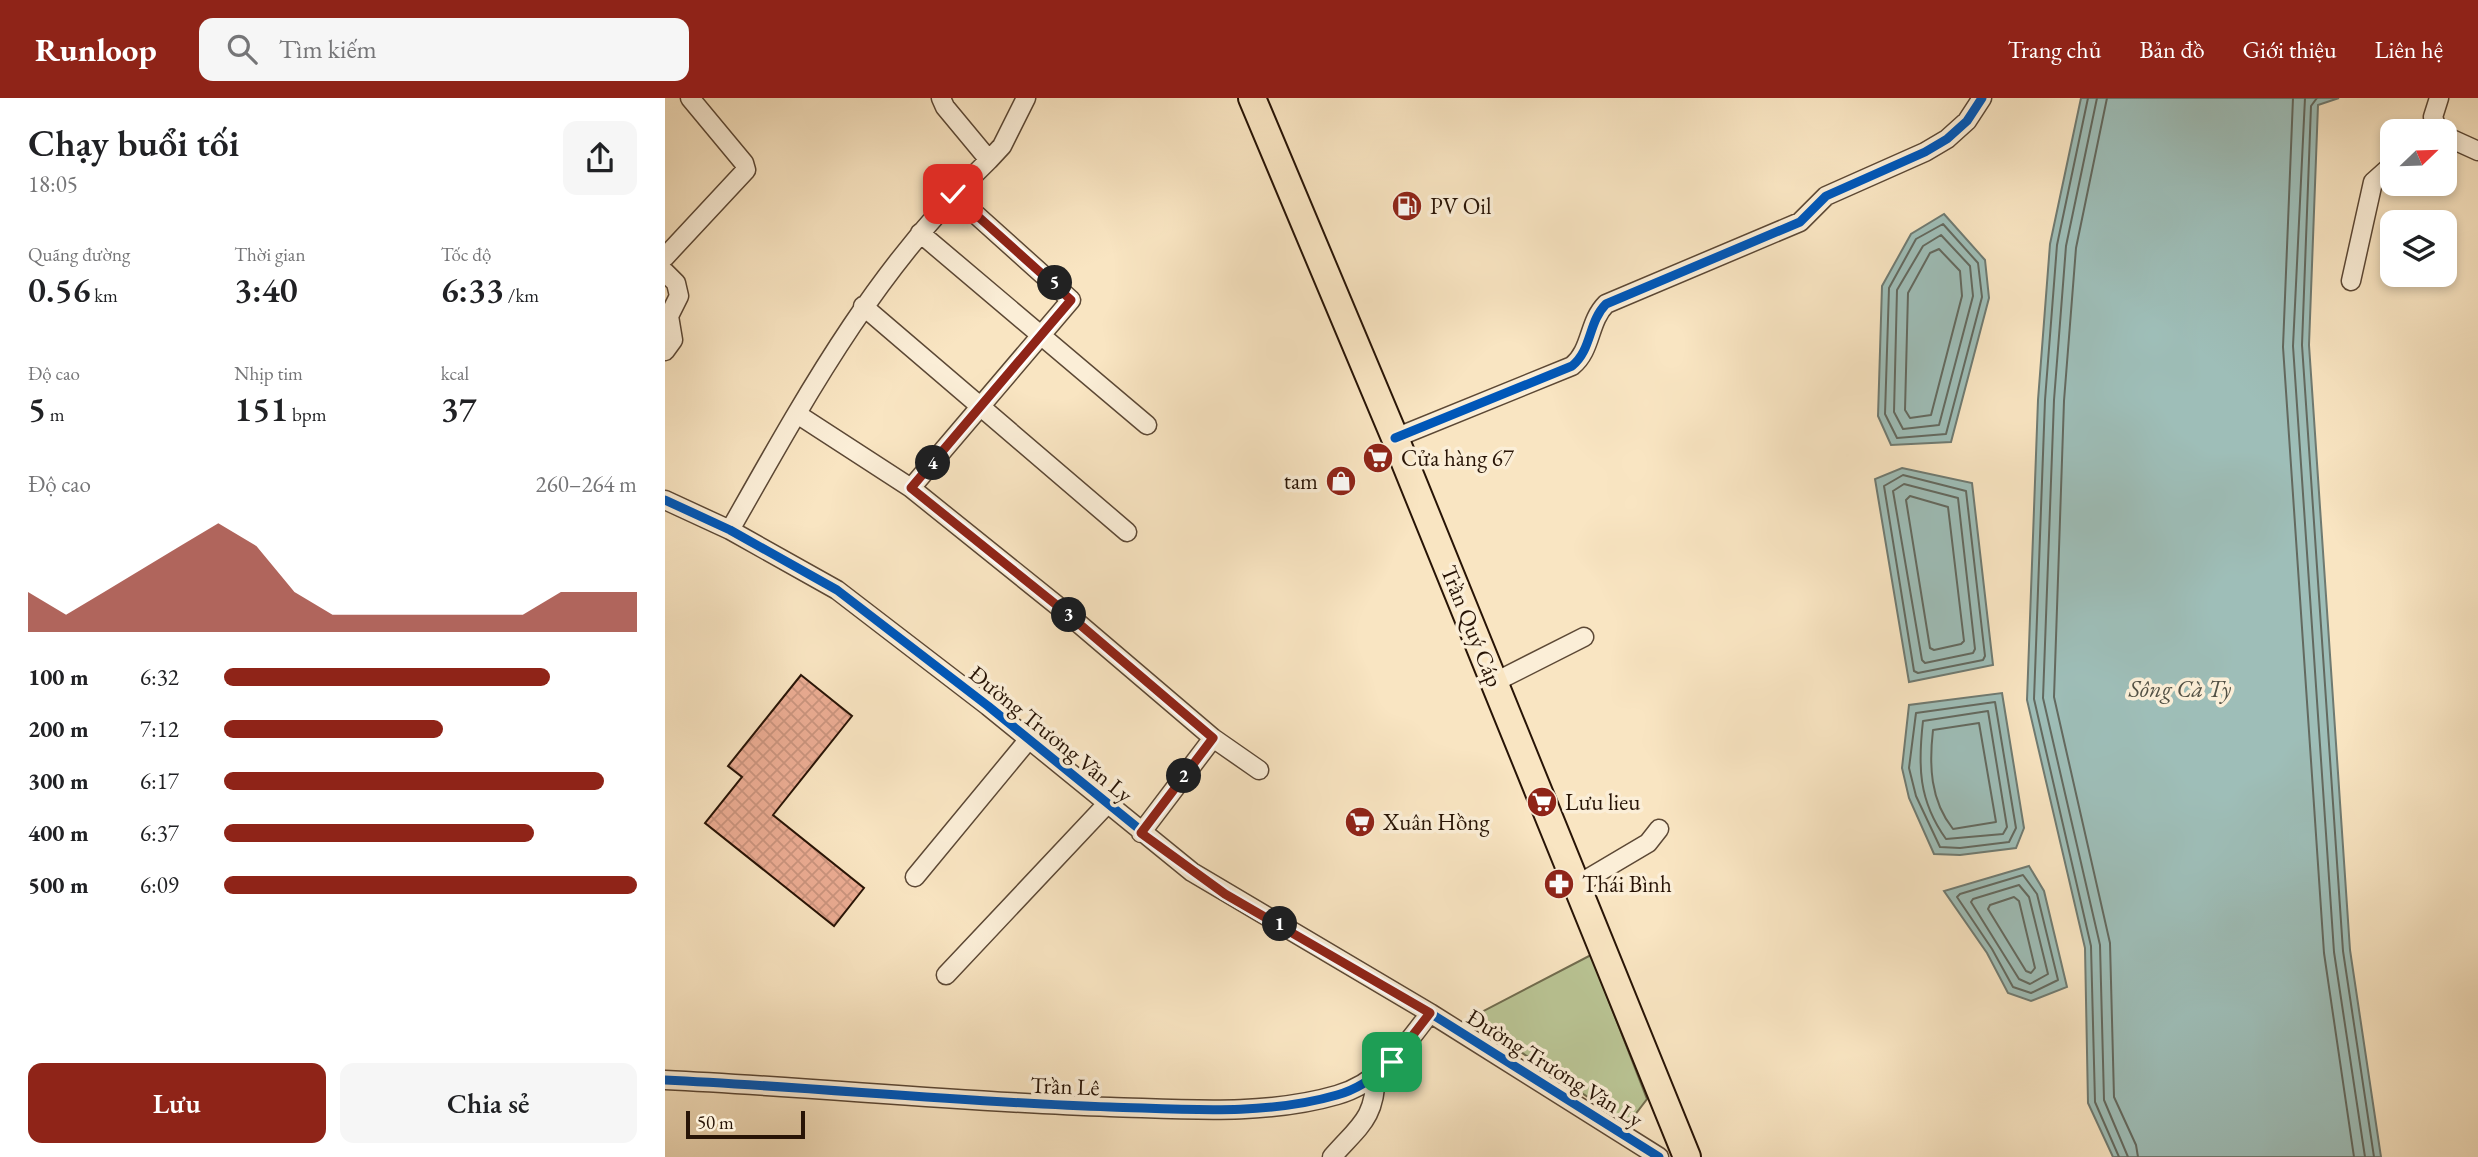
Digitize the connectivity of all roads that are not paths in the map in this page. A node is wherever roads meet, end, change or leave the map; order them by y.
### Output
1 (690, 98) edge
2 (941, 98) edge
3 (1026, 98) edge
4 (1252, 98) edge
5 (1982, 98) edge
6 (2439, 98) edge
7 (2434, 119) edge
8 (2457, 141) edge
9 (2478, 151) edge
10 (989, 160) junction
11 (2380, 177) edge
12 (953, 194) junction
13 (920, 233) junction
14 (665, 257) edge
15 (665, 272) edge
16 (2351, 281) dead end
17 (863, 306) junction
18 (1041, 337) junction
19 (665, 351) edge
20 (982, 407) junction
21 (797, 414) junction
22 (1147, 425) dead end
23 (1395, 438) junction
24 (911, 488) junction
25 (665, 500) edge
26 (730, 530) junction
27 (1127, 532) dead end
28 (1584, 637) dead end
29 (1495, 682) junction
30 (1213, 738) junction
31 (1029, 739) junction
32 (1259, 770) dead end
33 (1107, 804) junction
34 (1660, 829) dead end
35 (1141, 833) junction
36 (915, 877) dead end
37 (1577, 885) junction
38 (946, 975) dead end
39 (1430, 1013) junction
40 (1376, 1074) junction
41 (665, 1080) edge
42 (1332, 1157) edge
43 (1659, 1157) edge
44 (1687, 1157) edge

1 - 14 street
2 - 10 street
3 - 10 street
4 - 23 main road, Trần Quý Cáp
5 - 23 street
6 - 7 street
8 - 9 street
10 - 12 street
11 - 16 street
12 - 13 street
12 - 18 street
13 - 17 street
13 - 18 street
15 - 19 street
17 - 20 street
17 - 21 street
18 - 20 street
18 - 22 street
20 - 24 street
20 - 27 street
21 - 24 street
21 - 26 street
23 - 29 main road, Trần Quý Cáp
24 - 30 street
25 - 26 street, Đường Trương Văn Ly
26 - 31 street, Đường Trương Văn Ly
28 - 29 street
29 - 37 main road, Trần Quý Cáp
30 - 32 street
30 - 35 street
31 - 33 street, Đường Trương Văn Ly
31 - 36 street
33 - 35 street, Đường Trương Văn Ly
33 - 38 street
34 - 37 street
35 - 39 street, Đường Trương Văn Ly
37 - 44 main road, Trần Quý Cáp
39 - 40 street, Trần Lê
39 - 43 street, Đường Trương Văn Ly
40 - 41 street, Trần Lê
40 - 42 street

